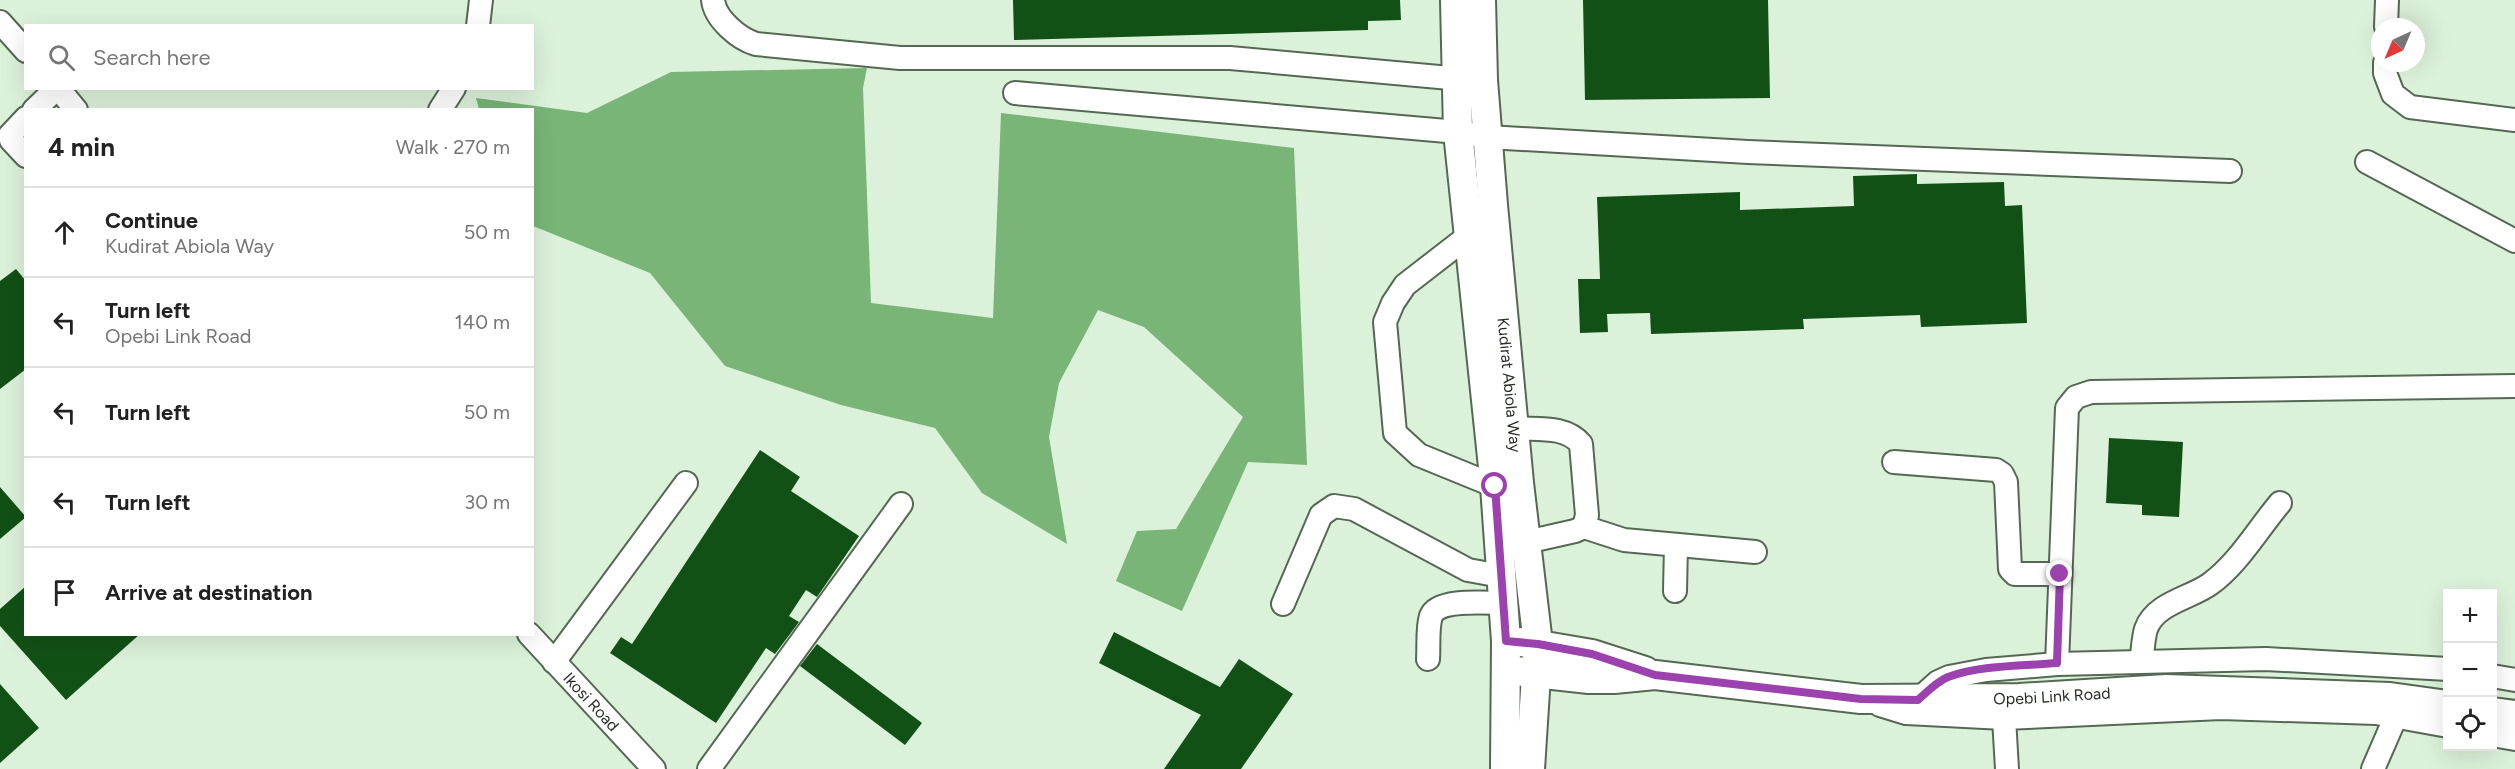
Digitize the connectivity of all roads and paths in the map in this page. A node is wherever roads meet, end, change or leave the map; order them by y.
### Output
1 (481, 0) edge
2 (713, 0) edge
3 (1455, 0) edge
4 (1481, 0) edge
5 (2387, 0) edge
6 (2386, 18) edge
7 (0, 21) edge
8 (478, 24) edge
9 (24, 49) edge
10 (2385, 72) edge
11 (1470, 79) junction
12 (55, 90) edge
13 (59, 90) edge
14 (453, 90) edge
15 (1016, 93) dead end
16 (36, 108) edge
17 (74, 108) edge
18 (441, 108) edge
19 (24, 120) edge
20 (2515, 120) edge
21 (1458, 132) junction
22 (1488, 137) junction
23 (24, 154) edge
24 (2367, 162) dead end
25 (2230, 171) dead end
26 (1467, 237) junction
27 (2515, 241) edge
28 (2515, 386) edge
29 (1514, 429) junction
30 (1894, 462) dead end
31 (686, 483) dead end
32 (1495, 486) junction
33 (2280, 503) dead end
34 (901, 504) dead end
35 (1584, 527) junction
36 (1526, 542) junction
37 (1676, 545) junction
38 (1755, 552) dead end
39 (2060, 574) junction
40 (1503, 590) junction
41 (1675, 591) dead end
42 (1283, 604) dead end
43 (531, 636) edge
44 (1506, 641) junction
45 (1538, 644) junction
46 (1428, 659) dead end
47 (2141, 661) junction
48 (554, 662) junction
49 (2057, 663) junction
50 (2443, 669) edge
51 (1506, 670) junction
52 (1536, 674) junction
53 (1655, 675) junction
54 (2497, 677) edge
55 (2515, 680) edge
56 (1861, 699) junction
57 (1918, 700) junction
58 (2443, 704) edge
59 (2012, 708) junction
60 (2497, 713) edge
61 (2515, 715) edge
62 (2396, 716) junction
63 (2443, 725) edge
64 (2497, 736) edge
65 (2515, 739) edge
66 (654, 769) edge
67 (710, 769) edge
68 (1505, 769) edge
69 (1530, 769) edge
70 (2007, 769) edge
71 (2373, 769) edge

1 - 8 street
2 - 11 street
3 - 11 main road, Kudirat Abiola Way
4 - 11 main road, Kudirat Abiola Way
5 - 6 street
7 - 9 street
10 - 20 street
11 - 21 main road, Kudirat Abiola Way
11 - 22 main road, Kudirat Abiola Way
12 - 16 street
13 - 17 street
14 - 18 street
15 - 21 street
19 - 23 street
21 - 22 street
21 - 26 main road, Kudirat Abiola Way
22 - 25 street
22 - 29 main road, Kudirat Abiola Way
24 - 27 street
26 - 32 main road, Kudirat Abiola Way
26 - 32 street
28 - 39 street
29 - 35 street
29 - 36 main road, Kudirat Abiola Way
30 - 39 street
31 - 48 street
32 - 40 main road, Kudirat Abiola Way
33 - 47 street
34 - 67 street
35 - 36 street
35 - 37 street
36 - 45 main road, Kudirat Abiola Way
37 - 38 street
37 - 41 street
39 - 49 street
40 - 42 street
40 - 44 main road, Kudirat Abiola Way
40 - 46 street
43 - 48 street, Ikosi Road
44 - 45 main road, Opebi Link Road
44 - 51 main road, Kudirat Abiola Way
45 - 52 main road, Kudirat Abiola Way
45 - 53 main road, Opebi Link Road
47 - 49 street
47 - 50 street
48 - 66 street, Ikosi Road
49 - 57 street
51 - 52 main road, Opebi Link Road
51 - 68 main road, Kudirat Abiola Way
52 - 53 main road, Opebi Link Road
52 - 69 main road, Kudirat Abiola Way
53 - 56 main road, Opebi Link Road
54 - 55 street
56 - 57 main road, Opebi Link Road
56 - 59 street
57 - 59 main road, Opebi Link Road
58 - 59 main road, Opebi Link Road
59 - 62 street
59 - 70 street
60 - 61 main road
62 - 63 street
62 - 71 street
64 - 65 street

